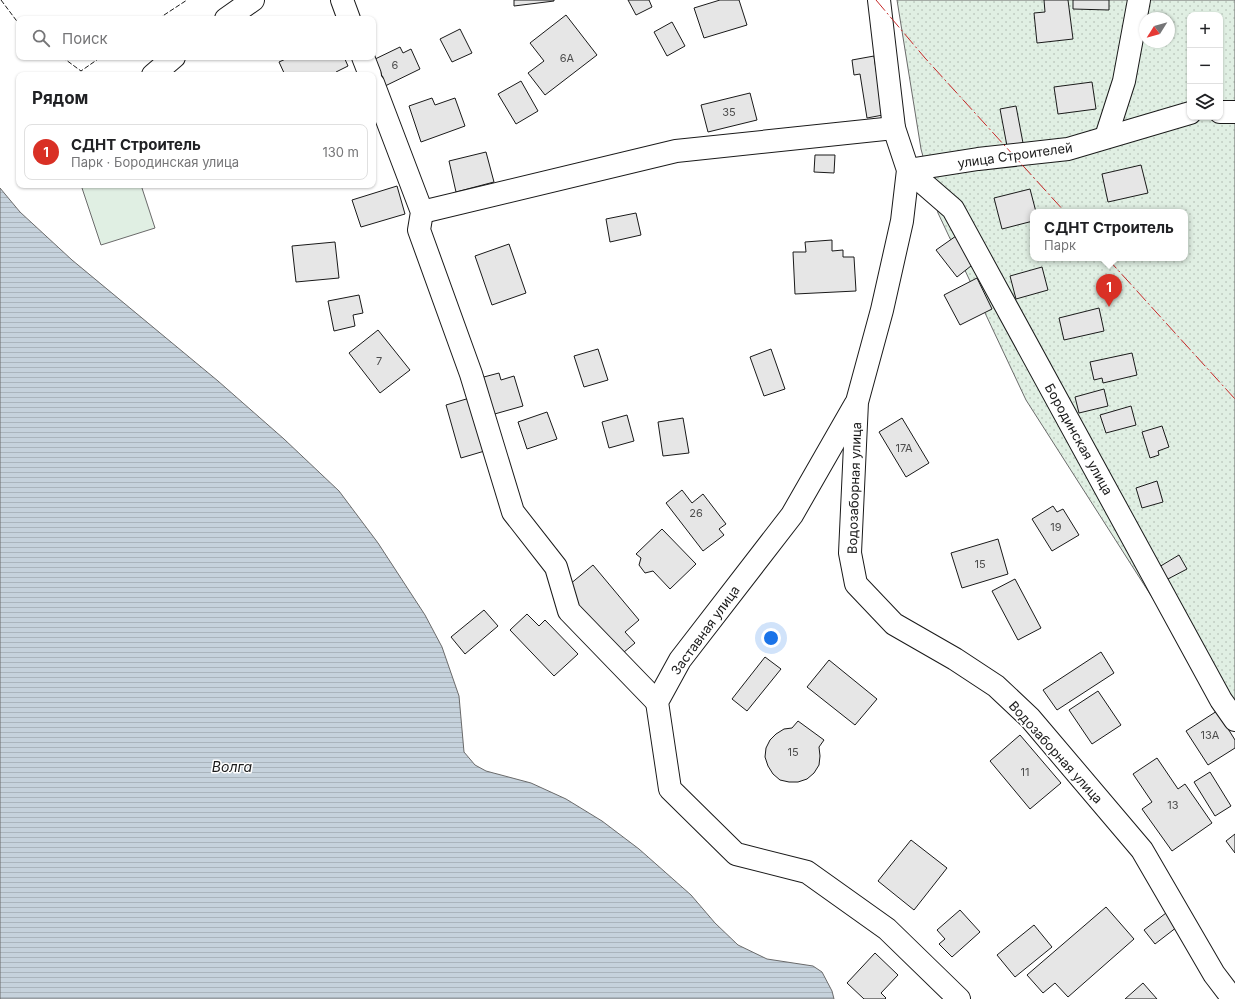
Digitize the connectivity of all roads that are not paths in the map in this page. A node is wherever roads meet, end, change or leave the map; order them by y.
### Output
1 (254, 0) edge
2 (342, 0) edge
3 (879, 0) edge
4 (1139, 0) edge
5 (230, 16) edge
6 (348, 16) edge
7 (170, 60) edge
8 (364, 60) edge
9 (156, 72) edge
10 (369, 72) edge
11 (376, 91) edge
12 (1223, 112) edge
13 (1235, 112) edge
14 (1187, 114) edge
15 (894, 128) junction
16 (1106, 137) junction
17 (908, 170) junction
18 (422, 212) junction
19 (857, 402) junction
20 (1228, 699) edge
21 (657, 702) junction
22 (1235, 720) edge
23 (959, 999) edge
24 (1233, 999) edge

1 - 5 street
2 - 6 street
3 - 15 street, Водозаборная улица
4 - 16 street
7 - 9 street
8 - 10 street
11 - 18 street
12 - 13 street
14 - 16 street, улица Строителей
15 - 17 street, Водозаборная улица
15 - 18 street
16 - 17 street, улица Строителей
17 - 19 street, Водозаборная улица
17 - 20 street, Бородинская улица
18 - 21 street
19 - 21 street, Заставная улица
19 - 24 street, Водозаборная улица
20 - 22 street, Бородинская улица
21 - 23 street

